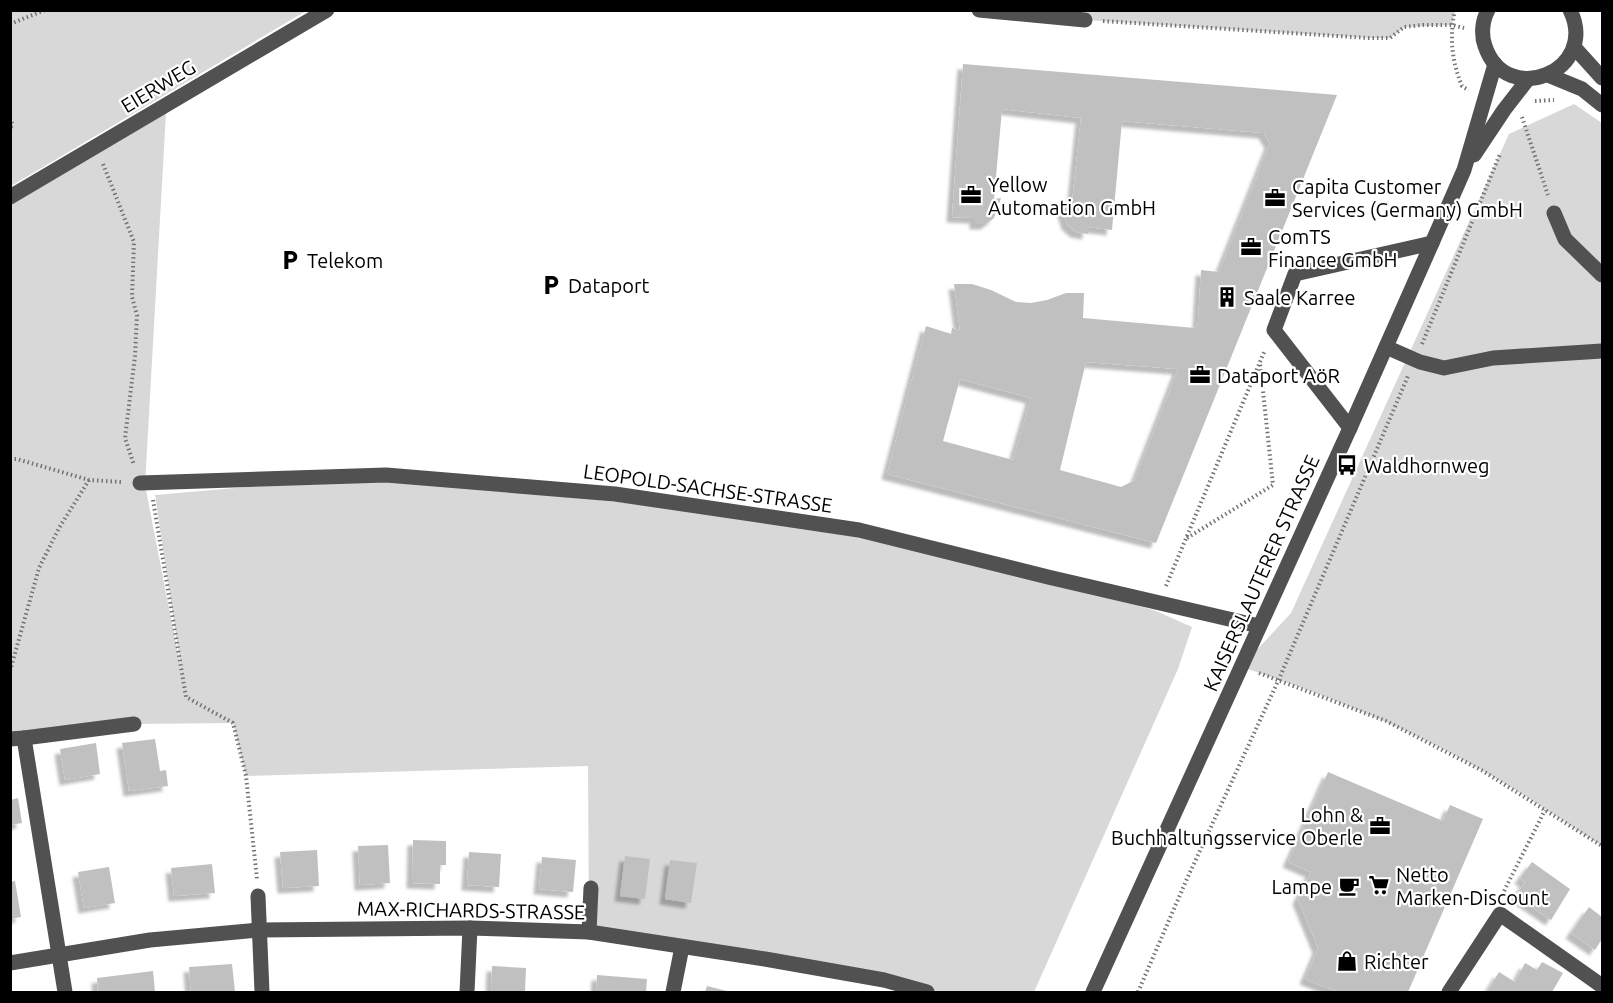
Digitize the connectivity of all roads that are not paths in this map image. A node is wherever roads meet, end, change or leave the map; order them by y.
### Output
1 (327, 10) edge
2 (980, 10) edge
3 (1488, 10) edge
4 (1570, 10) edge
5 (1085, 20) road end
6 (1574, 47) junction
7 (1495, 64) junction
8 (1548, 75) junction
9 (1602, 78) edge
10 (1528, 79) junction
11 (1602, 105) edge
12 (1464, 170) junction
13 (10, 197) edge
14 (1554, 213) road end
15 (1432, 243) junction
16 (1602, 275) edge
17 (1386, 347) junction
18 (1602, 351) edge
19 (1350, 428) junction
20 (140, 483) road end
21 (1259, 626) junction
22 (134, 724) dead end
23 (17, 738) edge
24 (591, 888) dead end
25 (258, 896) road end
26 (470, 928) junction
27 (259, 930) junction
28 (589, 932) junction
29 (681, 947) junction
30 (58, 955) junction
31 (10, 963) edge
32 (1602, 986) edge
33 (65, 993) edge
34 (262, 993) edge
35 (467, 993) edge
36 (673, 993) edge
37 (927, 993) edge
38 (1093, 993) edge
39 (1449, 993) edge

1 - 13 street, EIERWEG
2 - 5 street
3 - 7 street
4 - 6 street
6 - 8 street
6 - 9 street
7 - 10 street
7 - 12 street, KAISERSLAUTERER STRASSE
8 - 10 street
8 - 11 street
10 - 12 street, KAISERSLAUTERER STRASSE
12 - 15 street, KAISERSLAUTERER STRASSE
14 - 16 street
15 - 17 street, KAISERSLAUTERER STRASSE
15 - 19 street
17 - 18 street
17 - 19 street, KAISERSLAUTERER STRASSE
19 - 21 street, KAISERSLAUTERER STRASSE
20 - 21 street, LEOPOLD-SACHSE-STRASSE
21 - 38 street, KAISERSLAUTERER STRASSE
22 - 23 street
23 - 30 street
24 - 28 street
25 - 27 street
26 - 27 street, MAX-RICHARDS-STRASSE
26 - 28 street, MAX-RICHARDS-STRASSE
26 - 35 street
27 - 30 street, MAX-RICHARDS-STRASSE
27 - 34 street
28 - 29 street, MAX-RICHARDS-STRASSE
29 - 36 street
29 - 37 street, MAX-RICHARDS-STRASSE
30 - 31 street, MAX-RICHARDS-STRASSE
30 - 33 street
32 - 39 street

